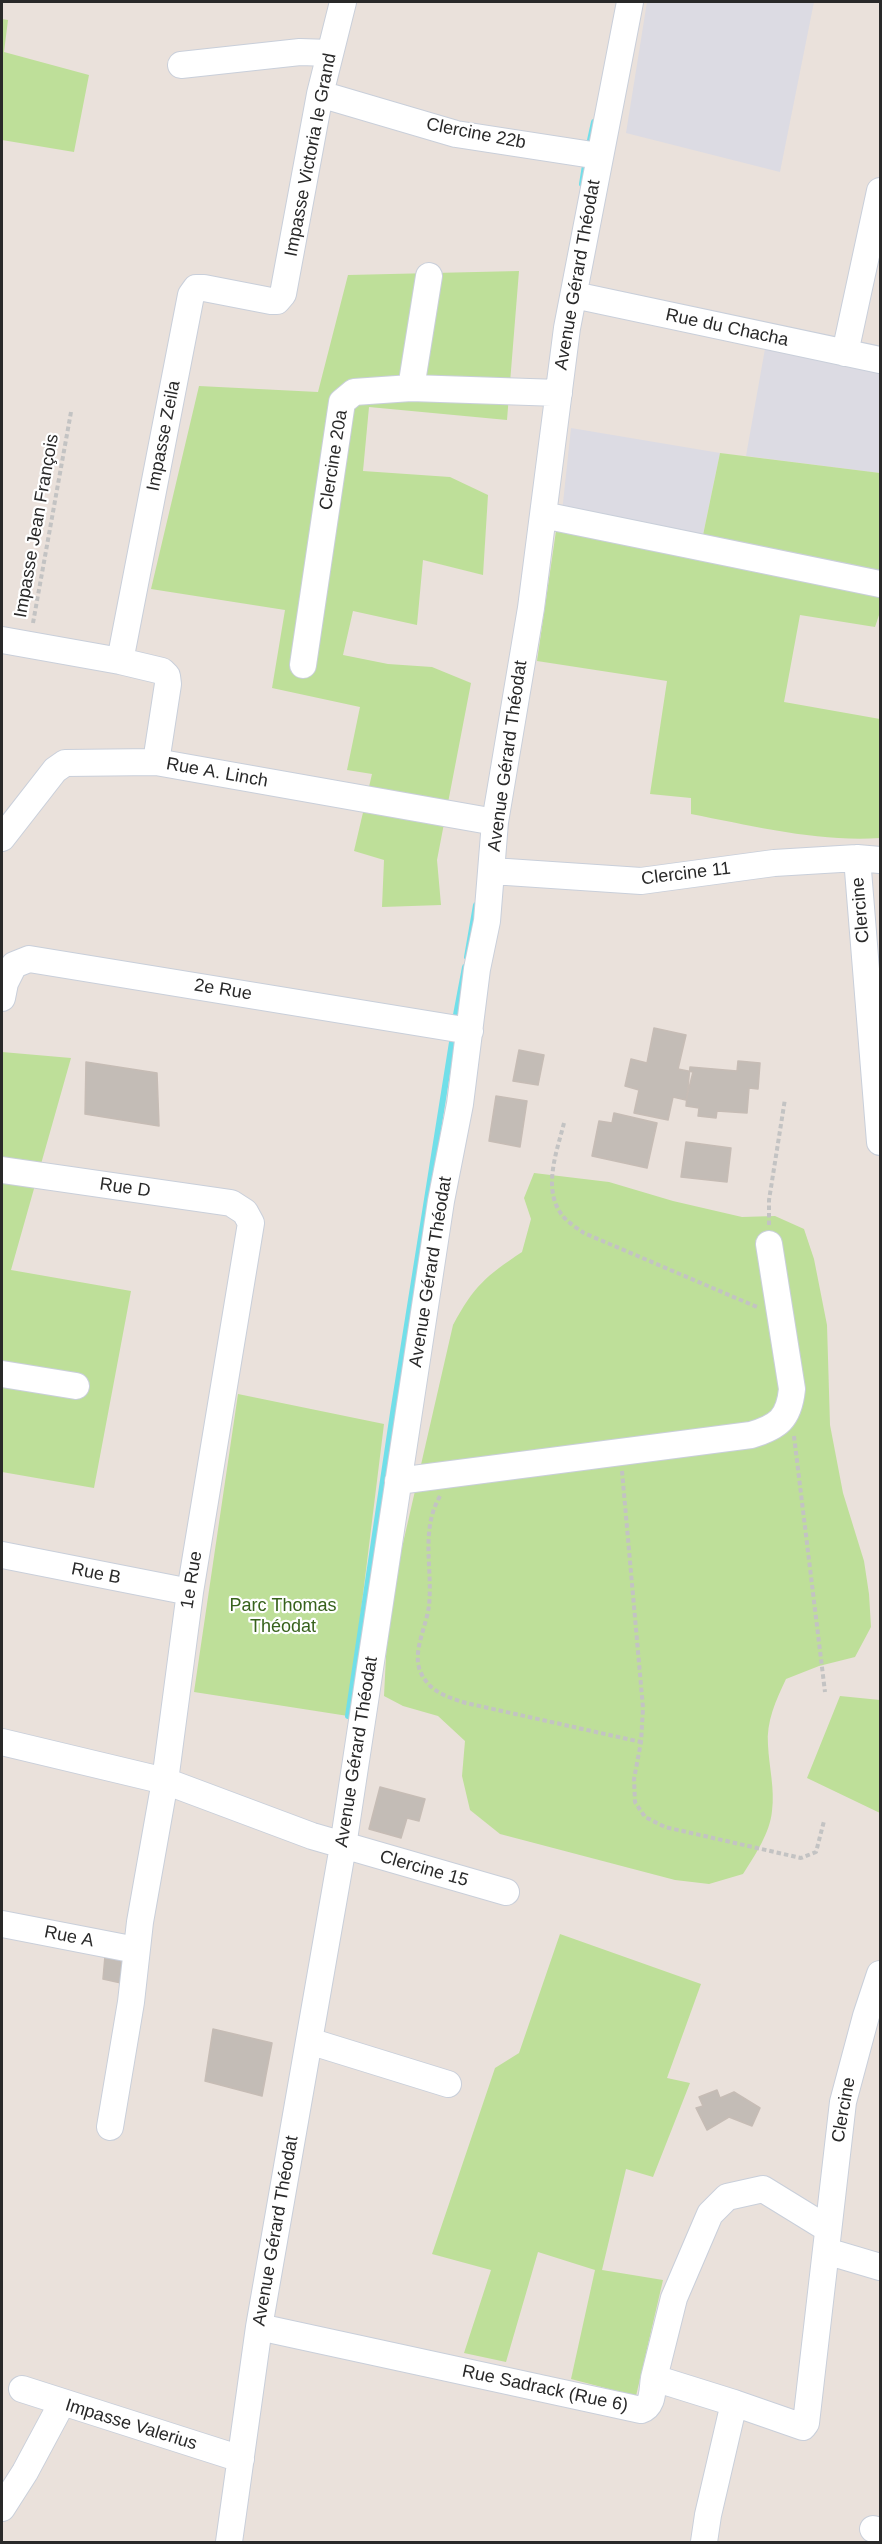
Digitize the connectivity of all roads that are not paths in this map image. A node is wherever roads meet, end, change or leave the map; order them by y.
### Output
1 (344, 2) edge
2 (630, 2) edge
3 (330, 53) junction
4 (181, 65) dead end
5 (320, 94) junction
6 (590, 154) junction
7 (880, 191) edge
8 (429, 276) dead end
9 (574, 295) junction
10 (271, 301) joint
11 (845, 353) junction
12 (880, 360) edge
13 (411, 388) junction
14 (559, 393) junction
15 (543, 515) junction
16 (880, 584) edge
17 (2, 640) edge
18 (120, 661) junction
19 (303, 666) dead end
20 (156, 762) junction
21 (491, 821) junction
22 (2, 838) edge
23 (869, 859) edge
24 (492, 871) junction
25 (2, 999) edge
26 (470, 1031) junction
27 (880, 1142) edge
28 (2, 1170) edge
29 (245, 1212) joint
30 (769, 1244) road end
31 (2, 1374) edge
32 (76, 1386) dead end
33 (398, 1481) junction
34 (2, 1555) edge
35 (190, 1592) junction
36 (2, 1742) edge
37 (165, 1781) junction
38 (343, 1846) junction
39 (506, 1892) dead end
40 (2, 1924) edge
41 (136, 1950) junction
42 (880, 1974) edge
43 (873, 2019) edge
44 (309, 2041) junction
45 (448, 2084) dead end
46 (110, 2127) dead end
47 (827, 2240) junction
48 (880, 2267) edge
49 (259, 2327) junction
50 (654, 2378) junction
51 (22, 2389) dead end
52 (62, 2403) junction
53 (734, 2403) junction
54 (241, 2459) junction
55 (2, 2508) edge
56 (235, 2542) edge
57 (704, 2542) edge

1 - 3 street, Impasse Victoria le Grand
2 - 6 street, Avenue Gérard Théodat
3 - 4 street
3 - 5 street, Impasse Victoria le Grand
5 - 6 street, Clercine 22b
5 - 10 street, Impasse Victoria le Grand
6 - 9 street, Avenue Gérard Théodat
7 - 11 street
8 - 13 street
9 - 11 street, Rue du Chacha
9 - 14 street, Avenue Gérard Théodat
10 - 18 street, Impasse Zeila
11 - 12 street, Rue du Chacha
13 - 14 street, Clercine 20a
13 - 19 street, Clercine 20a
14 - 15 street, Avenue Gérard Théodat
15 - 16 street
15 - 21 street, Avenue Gérard Théodat
17 - 18 street, Rue A. Linch
18 - 20 street, Rue A. Linch
20 - 21 street, Rue A. Linch
20 - 22 street
21 - 24 street, Avenue Gérard Théodat
23 - 24 street, Clercine 11
23 - 27 street, Clercine
24 - 26 street, Avenue Gérard Théodat
25 - 26 street, 2e Rue
26 - 33 street, Avenue Gérard Théodat
28 - 29 street, Rue D
29 - 35 street, 1e Rue
30 - 33 street
31 - 32 street
33 - 38 street, Avenue Gérard Théodat
34 - 35 street, Rue B
35 - 37 street, 1e Rue
36 - 37 street, Clercine 15
37 - 38 street, Clercine 15
37 - 41 street, 1e Rue
38 - 39 street, Clercine 15
38 - 44 street, Avenue Gérard Théodat
40 - 41 street, Rue A
41 - 46 street, 1e Rue
42 - 43 street, Clercine
43 - 47 street, Clercine
44 - 45 street
44 - 49 street, Avenue Gérard Théodat
47 - 48 street, Rue Sadrack (Rue 6)
47 - 50 street, Rue Sadrack (Rue 6)
47 - 53 street
49 - 50 street, Rue Sadrack (Rue 6)
49 - 54 street, Avenue Gérard Théodat
50 - 53 street
51 - 52 street, Impasse Valerius
52 - 54 street, Impasse Valerius
52 - 55 street
53 - 57 street
54 - 56 street, Avenue Gérard Théodat

